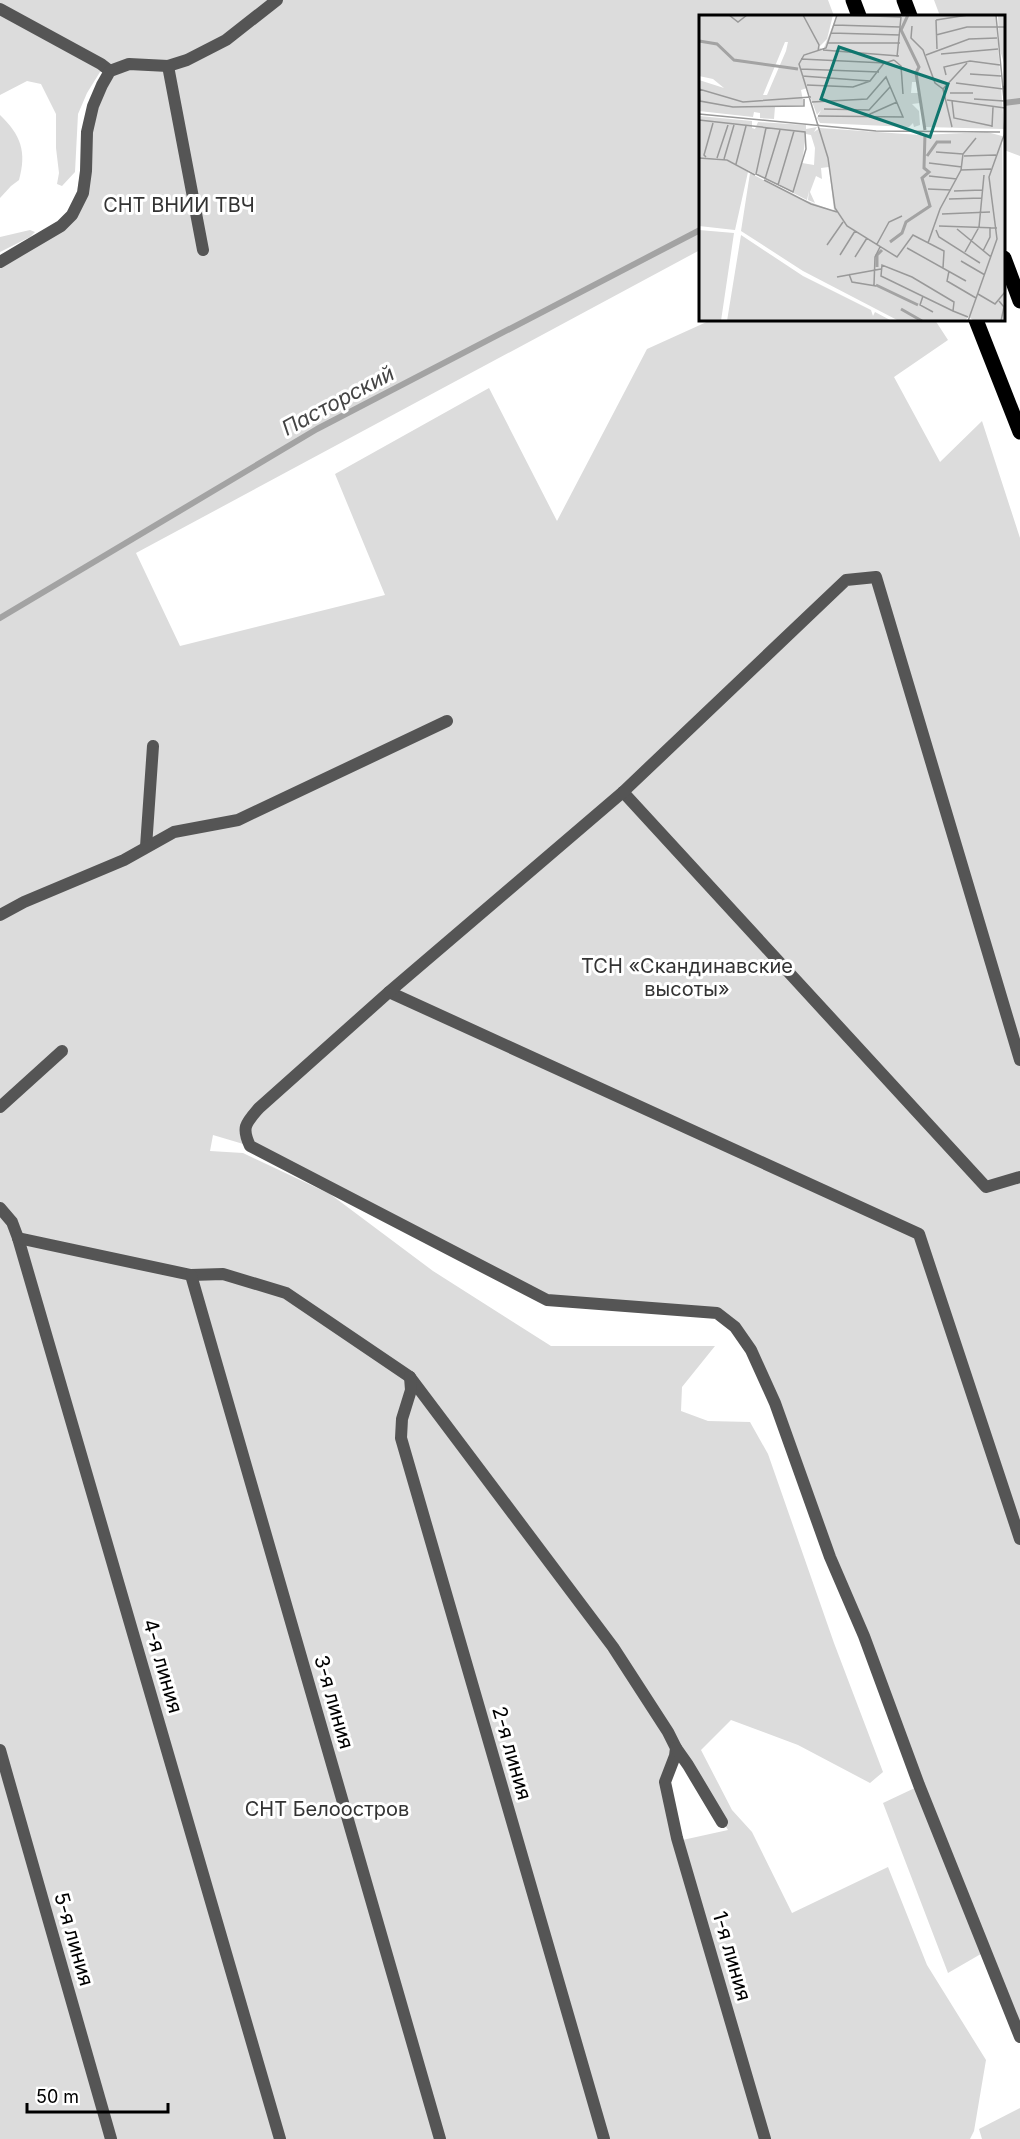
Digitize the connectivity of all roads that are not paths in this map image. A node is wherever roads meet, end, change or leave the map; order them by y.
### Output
1 (278, 0) edge
2 (853, 0) edge
3 (904, 0) edge
4 (0, 9) edge
5 (859, 15) edge
6 (910, 15) edge
7 (168, 66) junction
8 (110, 71) junction
9 (203, 250) dead end
10 (1005, 261) edge
11 (0, 262) edge
12 (1020, 301) edge
13 (976, 321) edge
14 (1020, 432) edge
15 (447, 721) dead end
16 (153, 746) dead end
17 (623, 792) junction
18 (146, 847) junction
19 (0, 915) edge
20 (389, 992) junction
21 (62, 1051) dead end
22 (1020, 1060) edge
23 (0, 1107) edge
24 (1020, 1177) edge
25 (0, 1208) edge
26 (18, 1238) junction
27 (191, 1275) junction
28 (410, 1377) junction
29 (1020, 1539) edge
30 (676, 1748) junction
31 (0, 1750) edge
32 (722, 1822) dead end
33 (1020, 2037) edge
34 (111, 2139) edge
35 (280, 2139) edge
36 (440, 2139) edge
37 (604, 2139) edge
38 (765, 2139) edge

1 - 7 street
2 - 5 main road
3 - 6 main road
4 - 8 street
7 - 8 street
7 - 9 street
8 - 11 street
10 - 12 main road
13 - 14 main road
15 - 18 street
16 - 18 street
17 - 20 street
17 - 22 street
17 - 24 street
18 - 19 street
20 - 29 street
20 - 33 street
21 - 23 street
25 - 26 street, 4-я линия
26 - 27 street
26 - 35 street, 4-я линия
27 - 28 street
27 - 36 street, 3-я линия
28 - 30 street
28 - 37 street, 2-я линия
30 - 32 street
30 - 38 street, 1-я линия
31 - 34 street, 5-я линия

